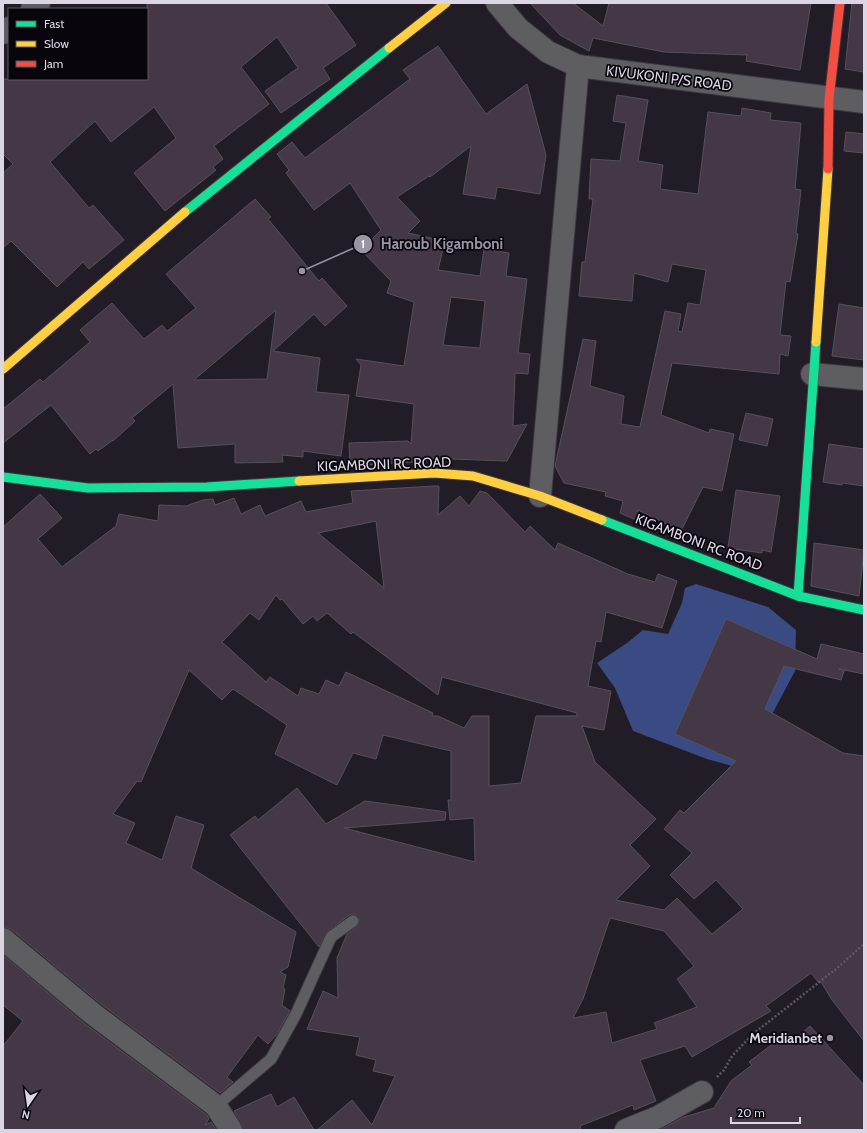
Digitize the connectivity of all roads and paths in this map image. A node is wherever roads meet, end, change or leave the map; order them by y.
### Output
1 (446, 3) edge
2 (497, 3) edge
3 (840, 3) edge
4 (578, 66) junction
5 (829, 99) junction
6 (864, 102) edge
7 (3, 370) edge
8 (812, 374) junction
9 (864, 379) edge
10 (3, 477) edge
11 (540, 496) junction
12 (798, 596) junction
13 (864, 610) edge
14 (353, 921) dead end
15 (3, 939) edge
16 (864, 944) edge
17 (702, 1092) joint
18 (216, 1106) junction
19 (230, 1130) edge
20 (626, 1130) edge

1 - 7 street
2 - 4 street, KIVUKONI P/S ROAD
3 - 5 street
4 - 5 street, KIVUKONI P/S ROAD
4 - 11 street
5 - 6 street, KIVUKONI P/S ROAD
5 - 8 street
8 - 9 street
8 - 12 street
10 - 11 street, KIGAMBONI RC ROAD
11 - 12 street, KIGAMBONI RC ROAD
12 - 13 street, KIGAMBONI RC ROAD
14 - 18 lane
15 - 18 street
16 - 17 path
17 - 20 street
18 - 19 street

